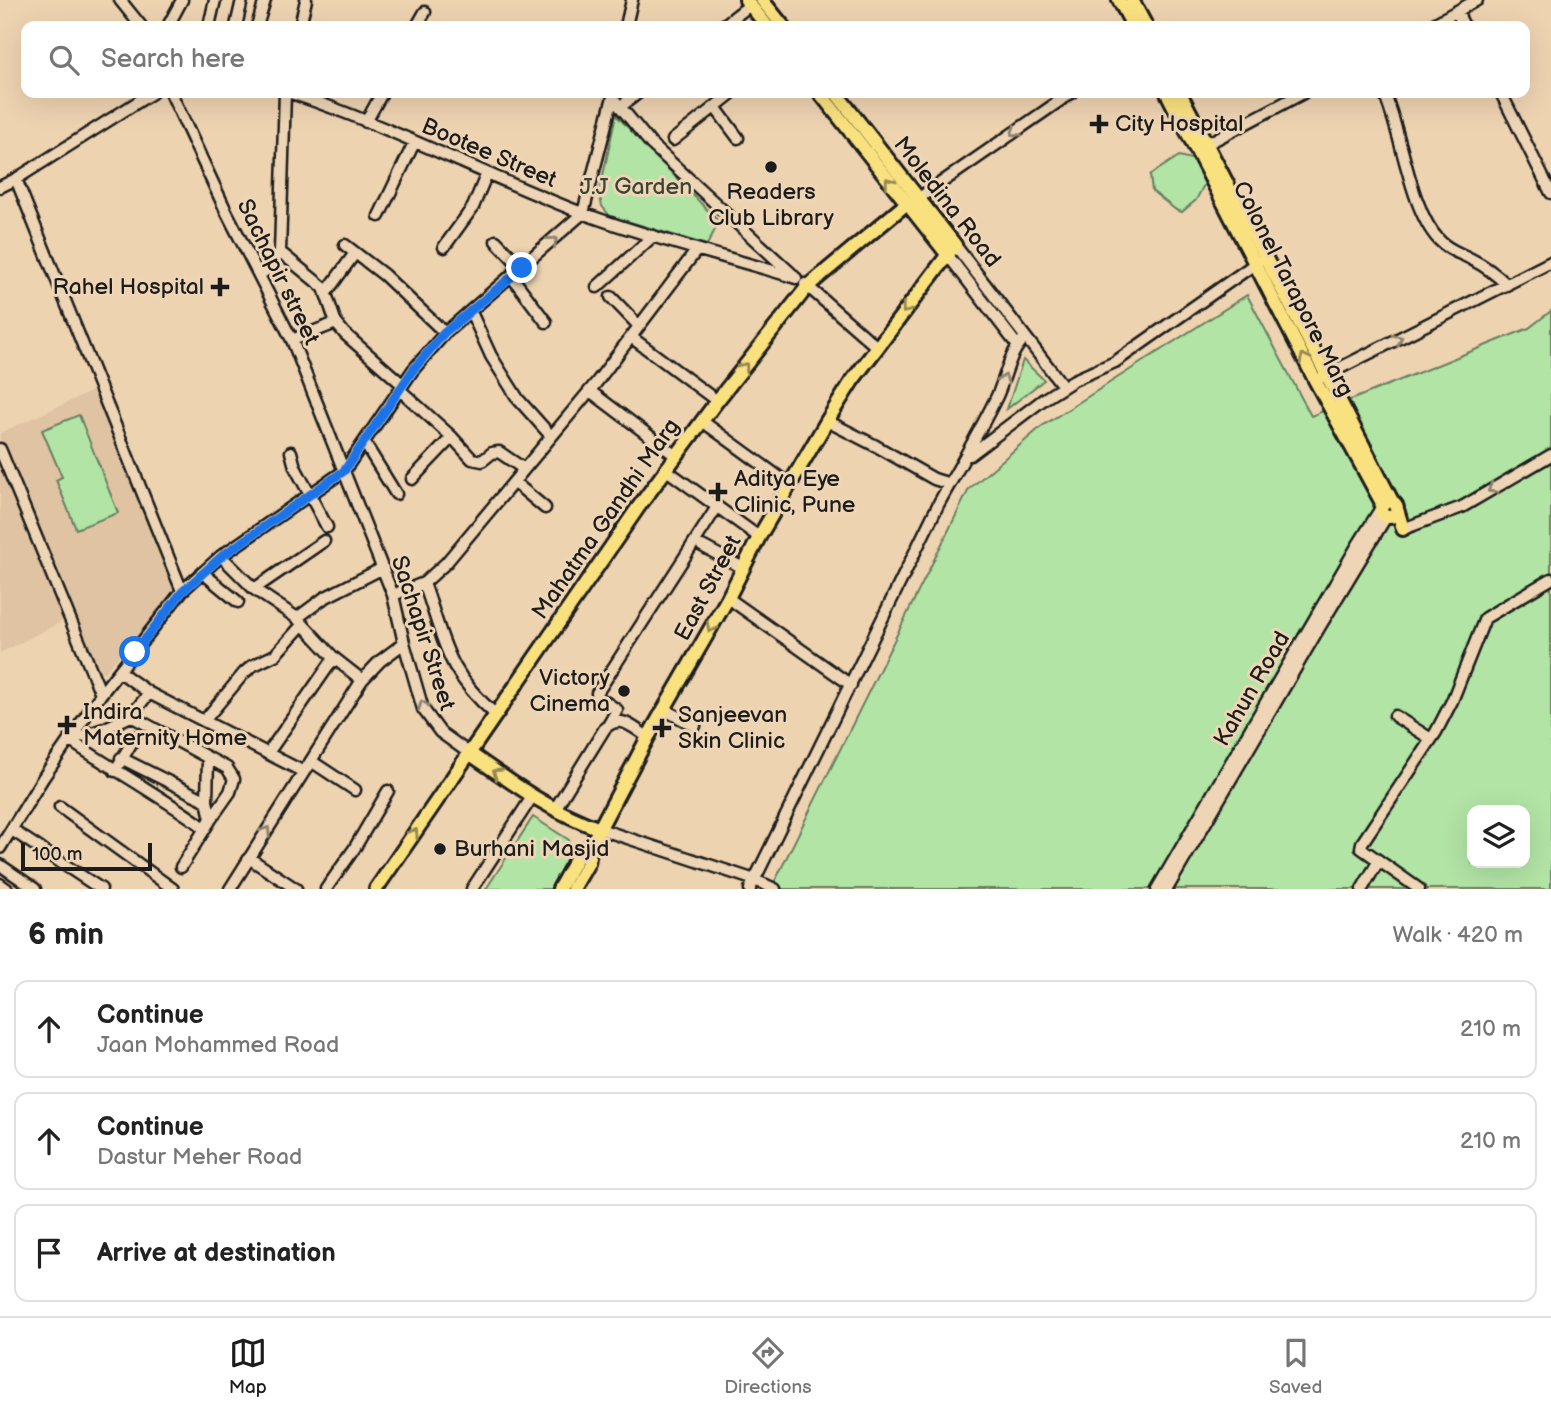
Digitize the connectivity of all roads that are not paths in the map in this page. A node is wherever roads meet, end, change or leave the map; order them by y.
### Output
1 (120, 0) edge
2 (182, 0) edge
3 (215, 0) edge
4 (242, 0) edge
5 (265, 0) edge
6 (306, 0) edge
7 (632, 0) edge
8 (1119, 0) edge
9 (1132, 0) edge
10 (1477, 0) edge
11 (753, 2) edge
12 (425, 12) dead end
13 (1457, 12) junction
14 (137, 21) edge
15 (171, 21) edge
16 (210, 21) edge
17 (237, 21) edge
18 (259, 21) edge
19 (301, 21) edge
20 (420, 21) edge
21 (627, 21) edge
22 (729, 21) edge
23 (764, 21) edge
24 (777, 21) edge
25 (1130, 21) edge
26 (1143, 21) edge
27 (1440, 21) edge
28 (1462, 21) edge
29 (144, 98) edge
30 (173, 98) edge
31 (285, 98) edge
32 (304, 98) edge
33 (379, 98) edge
34 (612, 98) edge
35 (615, 98) edge
36 (632, 98) edge
37 (726, 98) edge
38 (824, 98) edge
39 (840, 98) edge
40 (1064, 98) edge
41 (1170, 98) edge
42 (1183, 98) edge
43 (1293, 98) edge
44 (1386, 98) edge
45 (1504, 98) edge
46 (620, 107) junction
47 (715, 107) junction
48 (366, 122) junction
49 (738, 138) dead end
50 (673, 140) dead end
51 (414, 143) junction
52 (1202, 146) junction
53 (486, 173) junction
54 (16, 179) junction
55 (0, 187) edge
56 (1551, 192) edge
57 (912, 201) junction
58 (583, 213) junction
59 (379, 216) dead end
60 (653, 236) junction
61 (496, 241) dead end
62 (345, 245) dead end
63 (444, 247) dead end
64 (951, 250) junction
65 (696, 251) junction
66 (280, 252) junction
67 (355, 253) junction
68 (1260, 260) junction
69 (1551, 262) edge
70 (522, 268) junction
71 (259, 275) junction
72 (512, 276) junction
73 (796, 278) junction
74 (1507, 285) junction
75 (597, 286) dead end
76 (808, 286) junction
77 (326, 293) junction
78 (611, 297) dead end
79 (471, 312) junction
80 (546, 322) dead end
81 (335, 323) junction
82 (639, 326) junction
83 (444, 333) junction
84 (631, 337) junction
85 (292, 340) junction
86 (1021, 341) junction
87 (878, 348) junction
88 (1049, 366) junction
89 (1321, 377) junction
90 (1074, 380) junction
91 (1063, 386) junction
92 (402, 387) junction
93 (590, 391) junction
94 (717, 401) junction
95 (989, 411) junction
96 (702, 421) junction
97 (827, 421) junction
98 (1008, 426) junction
99 (551, 436) junction
100 (452, 437) junction
101 (363, 442) junction
102 (0, 449) edge
103 (290, 452) dead end
104 (1551, 455) edge
105 (676, 456) junction
106 (966, 457) junction
107 (524, 469) junction
108 (666, 469) junction
109 (344, 471) junction
110 (412, 479) dead end
111 (514, 482) junction
112 (950, 484) junction
113 (790, 485) junction
114 (396, 494) dead end
115 (311, 495) junction
116 (717, 507) junction
117 (545, 508) dead end
118 (1388, 510) junction
119 (327, 527) dead end
120 (1403, 529) joint
121 (759, 537) junction
122 (324, 541) dead end
123 (702, 546) dead end
124 (222, 556) junction
125 (383, 568) junction
126 (743, 568) junction
127 (203, 573) junction
128 (1551, 579) edge
129 (424, 583) junction
130 (254, 589) junction
131 (182, 592) junction
132 (393, 595) junction
133 (728, 598) junction
134 (238, 602) dead end
135 (300, 621) junction
136 (404, 643) junction
137 (334, 658) junction
138 (120, 672) junction
139 (362, 680) junction
140 (851, 685) junction
141 (149, 693) junction
142 (101, 694) junction
143 (665, 710) junction
144 (495, 714) junction
145 (131, 716) junction
146 (1395, 716) dead end
147 (204, 721) junction
148 (609, 724) junction
149 (695, 726) dead end
150 (135, 737) dead end
151 (648, 737) junction
152 (1431, 739) junction
153 (69, 740) junction
154 (268, 753) junction
155 (469, 753) junction
156 (121, 758) junction
157 (208, 758) junction
158 (311, 761) junction
159 (115, 771) junction
160 (304, 772) junction
161 (355, 790) dead end
162 (388, 791) dead end
163 (532, 797) junction
164 (206, 801) junction
165 (60, 807) dead end
166 (555, 810) junction
167 (208, 823) junction
168 (600, 829) junction
169 (12, 830) junction
170 (591, 845) junction
171 (0, 848) edge
172 (249, 858) junction
173 (1378, 862) junction
174 (0, 865) edge
175 (181, 867) dead end
176 (0, 884) edge
177 (752, 884) edge
178 (7, 889) edge
179 (35, 889) edge
180 (101, 889) edge
181 (173, 889) edge
182 (230, 889) edge
183 (296, 889) edge
184 (326, 889) edge
185 (376, 889) edge
186 (472, 889) edge
187 (559, 889) edge
188 (573, 889) edge
189 (775, 889) edge
190 (1157, 889) edge
191 (1167, 889) edge
192 (1362, 889) edge
193 (1419, 889) edge

1 - 14 street
2 - 15 street
3 - 16 street
4 - 17 street
5 - 18 street
6 - 19 street
7 - 21 street
8 - 25 main road
9 - 26 main road
10 - 13 street
11 - 22 street
11 - 23 main road
11 - 24 main road
12 - 20 street
13 - 27 street
13 - 28 street
29 - 54 street
30 - 71 street, Sachapir street
31 - 66 street
32 - 48 street, Bootee Street
33 - 48 street
34 - 58 street
35 - 46 street
36 - 46 street
37 - 47 street
57 -> 38 main road, Moledina Road
39 - 57 main road, Moledina Road
40 -> 57 street, Mahatma Gandhi Marg
41 - 52 main road, Colonel Tarapore Marg
42 - 52 main road, Colonel Tarapore Marg
43 - 52 street
44 - 74 street
45 - 56 street
46 - 73 street
47 - 49 street
47 - 50 street
48 - 51 street, Bootee Street
51 - 53 street, Bootee Street
51 - 59 street
52 - 68 main road, Colonel Tarapore Marg
53 - 58 street, Bootee Street
53 - 63 street
54 - 55 street
54 - 131 street
57 - 64 main road, Moledina Road
57 - 76 main road, Mahatma Gandhi Marg
58 - 60 street, Bootee Street
70 -> 58 street
60 - 65 street, Bootee Street
60 - 75 street
61 - 70 street
62 - 67 street
64 - 86 street
64 -> 87 main road, East Street
65 - 73 street, Bootee Street
65 - 82 street
66 - 71 street
66 - 77 street
67 - 77 street
67 - 83 street
68 - 89 main road, Colonel Tarapore Marg
68 - 90 street
69 - 74 street
70 - 72 street
71 - 85 street, Sachapir street
72 - 79 street
72 - 80 street
73 - 76 street
89 -> 74 street
76 - 87 street
94 -> 76 main road, Mahatma Gandhi Marg
77 - 81 street
78 - 82 street
79 - 83 street
79 - 99 street
81 - 85 street
81 - 92 street
82 - 84 street
83 - 92 street
84 - 93 street
84 - 94 street
85 - 109 street, Sachapir street
86 - 88 street
95 -> 86 street
87 - 97 main road, East Street
88 - 90 street
88 - 91 street
89 - 118 main road, Colonel Tarapore Marg
90 - 91 street
91 - 98 street
92 - 100 street
92 - 101 street
93 - 99 street
93 - 105 street
94 - 96 main road, Mahatma Gandhi Marg
95 - 98 street
95 - 106 street
96 - 105 main road, Mahatma Gandhi Marg
96 - 113 street
97 - 112 street
97 - 113 main road, East Street
98 - 106 street
99 - 107 street
100 - 107 street
100 - 110 street
101 - 109 street
101 - 114 street
102 - 142 street
103 - 115 street
104 -> 120 street
105 - 108 main road, Mahatma Gandhi Marg
106 - 112 street
107 - 111 street
108 - 116 street
108 - 144 main road, Mahatma Gandhi Marg
109 - 115 street
109 - 125 street, Sachapir Street
111 - 117 street
111 - 129 street
112 - 140 street
113 - 121 main road, East Street
115 - 119 street
115 - 124 street
116 - 121 street
116 - 148 street
118 - 120 main road, Colonel Tarapore Marg
118 - 190 street, Kahun Road
118 - 191 street, Kahun Road
121 - 126 main road, East Street
122 - 130 street
123 - 126 street
124 - 127 street
124 - 130 street
125 - 132 street, Sachapir Street
125 - 135 street, Sachapir Street
126 - 133 main road, East Street
127 - 131 street
127 - 134 street
128 - 152 street
129 - 132 street
129 - 144 street
130 - 135 street
131 - 138 street
132 - 136 street, Sachapir Street
133 - 140 street
133 -> 143 main road, East Street
135 - 137 street
135 - 147 street, Sachapir Street
136 - 139 street
155 -> 136 street, Sachapir Street
137 - 139 street
137 - 154 street
138 - 141 street
138 - 142 street
139 - 158 street
140 - 177 street
141 - 145 street
141 - 147 street
142 - 153 street
143 - 149 street
143 - 151 main road, East Street
144 - 155 main road, Mahatma Gandhi Marg
145 - 153 street
145 - 157 street
146 - 152 street
147 - 154 street
148 - 151 street
148 - 166 street
150 - 156 street
151 - 168 main road, East Street
152 - 173 street
153 - 159 street
153 - 169 street
154 - 160 street
163 -> 155 main road
185 -> 155 main road, Mahatma Gandhi Marg
156 - 159 street
156 - 164 street
157 - 164 street
157 - 167 street
158 - 160 street
158 - 161 street
159 - 167 street
172 -> 160 street
162 - 184 street
163 - 166 main road
163 - 186 street
164 - 167 street
165 - 181 street
166 - 168 main road
167 - 175 street
168 - 170 main road, East Street
168 - 177 street
169 - 171 street
169 - 180 street
170 - 187 main road, East Street
170 - 188 main road, East Street
172 - 182 street
172 - 183 street
173 - 192 street
173 - 193 street
174 - 179 street
176 - 178 street
177 - 189 street

